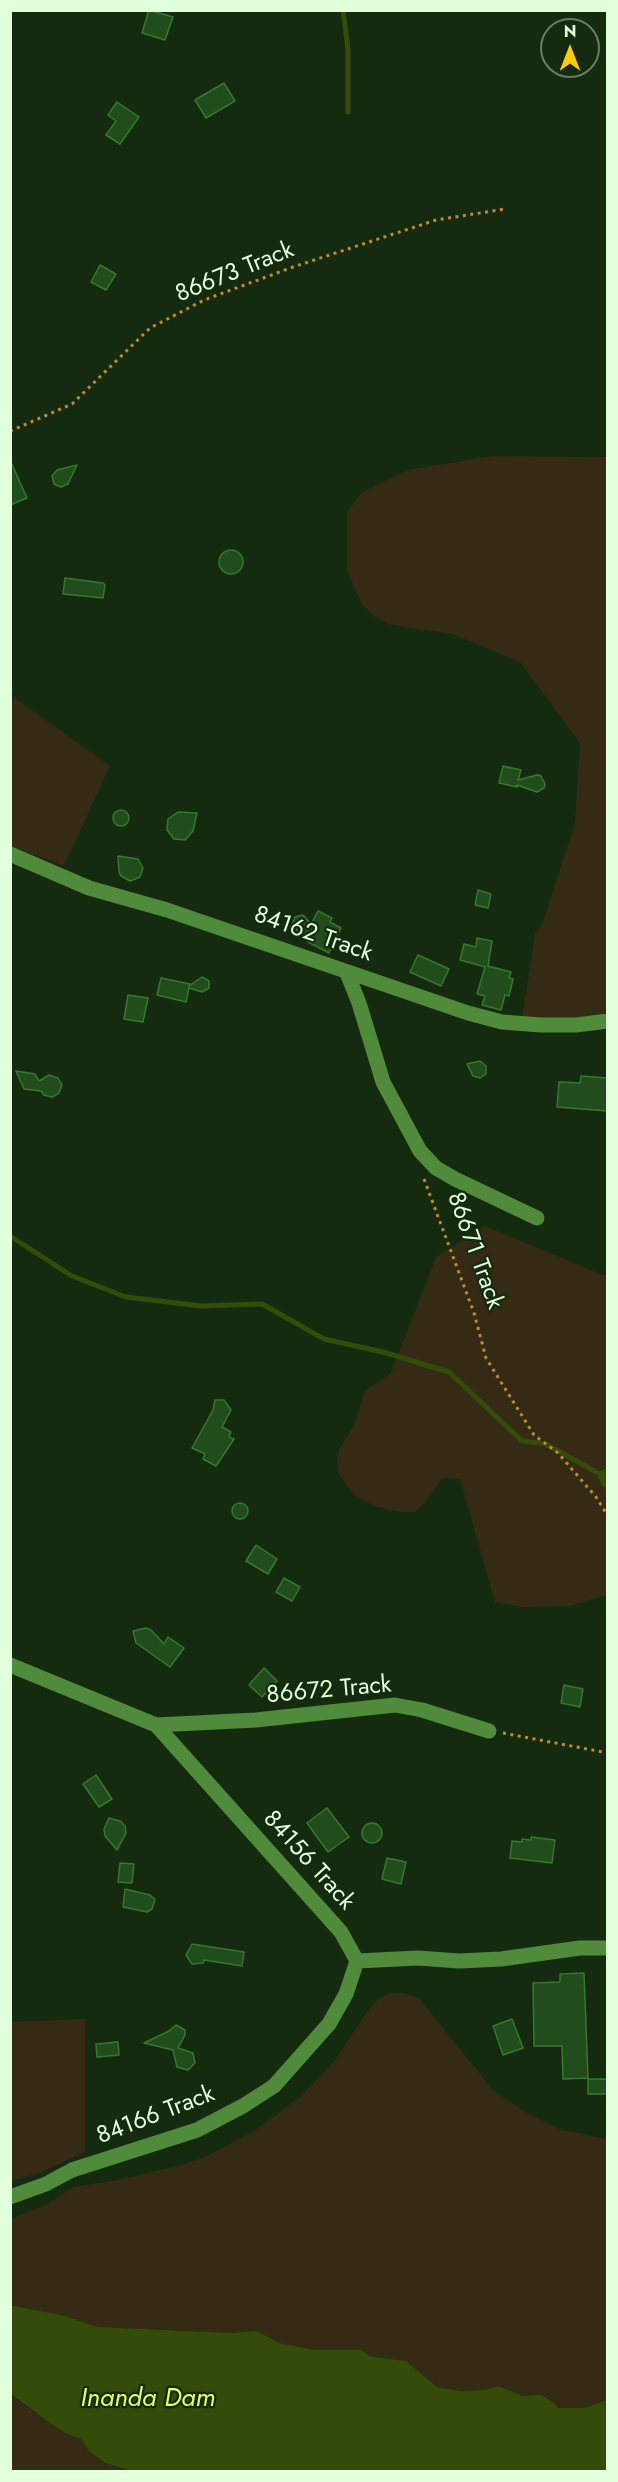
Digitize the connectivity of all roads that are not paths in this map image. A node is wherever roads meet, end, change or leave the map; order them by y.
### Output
1 (10, 854) edge
2 (346, 973) junction
3 (608, 1021) edge
4 (537, 1218) dead end
5 (10, 1665) edge
6 (156, 1725) junction
7 (489, 1731) road end
8 (608, 1948) edge
9 (357, 1961) junction
10 (10, 2197) edge

1 - 2 street, 84162 Track
2 - 3 street, 84162 Track
2 - 4 street
5 - 6 street, 84156 Track
6 - 7 street, 86672 Track
6 - 9 street, 84156 Track
8 - 9 street
9 - 10 street, 84166 Track

